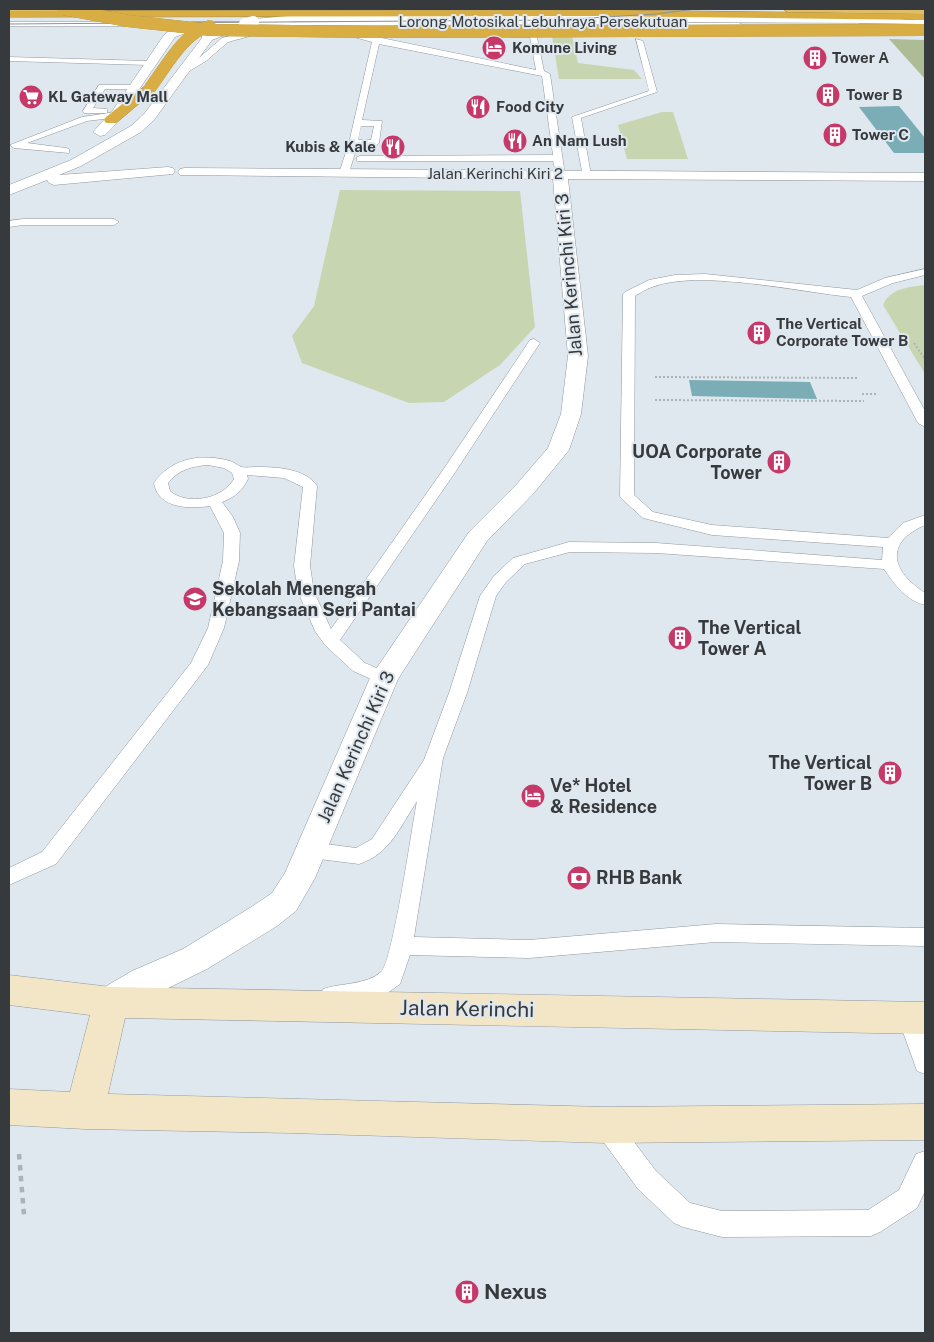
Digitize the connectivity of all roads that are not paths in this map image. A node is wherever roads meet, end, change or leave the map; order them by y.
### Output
1 (9, 9) edge
2 (64, 9) edge
3 (788, 9) edge
4 (925, 11) edge
5 (9, 14) edge
6 (40, 14) junction
7 (904, 17) junction
8 (925, 17) edge
9 (925, 22) edge
10 (9, 24) edge
11 (135, 24) dead end
12 (161, 24) dead end
13 (743, 27) junction
14 (925, 30) edge
15 (349, 31) junction
16 (172, 34) junction
17 (441, 35) junction
18 (468, 36) dead end
19 (208, 38) junction
20 (639, 41) dead end
21 (377, 42) junction
22 (387, 43) junction
23 (9, 59) edge
24 (148, 63) junction
25 (183, 71) junction
26 (540, 72) junction
27 (134, 87) junction
28 (115, 115) junction
29 (356, 122) junction
30 (353, 143) junction
31 (75, 146) junction
32 (11, 147) edge
33 (96, 152) junction
34 (113, 155) dead end
35 (51, 158) junction
36 (143, 158) dead end
37 (360, 158) dead end
38 (76, 163) junction
39 (559, 167) junction
40 (175, 170) junction
41 (344, 173) junction
42 (586, 175) junction
43 (925, 177) edge
44 (13, 184) edge
45 (114, 222) dead end
46 (9, 224) edge
47 (925, 272) edge
48 (855, 294) junction
49 (534, 343) dead end
50 (925, 423) edge
51 (238, 471) junction
52 (214, 501) junction
53 (925, 519) edge
54 (891, 542) junction
55 (890, 565) junction
56 (925, 600) edge
57 (331, 641) junction
58 (384, 678) junction
59 (434, 758) junction
60 (311, 850) junction
61 (9, 877) edge
62 (925, 937) edge
63 (402, 946) junction
64 (9, 990) edge
65 (111, 1002) junction
66 (286, 1005) junction
67 (918, 1018) edge
68 (925, 1063) edge
69 (9, 1107) edge
70 (85, 1111) junction
71 (925, 1122) edge
72 (606, 1125) junction
73 (925, 1162) edge

1 - 2 highway
2 - 13 highway, bridge
3 - 4 highway
5 - 6 highway
6 - 7 highway
6 - 16 street
7 - 8 highway
7 - 19 street
9 - 12 lane, Lorong Motosikal Lebuhraya Persekutuan
10 - 11 lane
13 - 14 highway, bridge
13 - 15 lane
13 - 28 highway, bridge
15 - 21 lane
15 - 25 lane
16 - 19 street
16 - 24 street
17 - 18 lane
17 - 22 lane
17 - 26 lane
19 - 25 street
20 - 42 lane
21 - 22 lane
21 - 29 lane
22 - 26 lane
23 - 24 lane
24 - 27 street
25 - 33 street
26 - 39 lane
27 - 28 street
27 - 28 lane
28 - 31 street
28 - 32 lane
29 - 30 lane
29 - 30 lane
30 - 41 lane
31 - 32 lane
31 - 33 street
31 - 35 street
33 - 34 street
33 - 38 street
35 - 38 street
35 - 44 street
36 - 40 street
37 - 39 lane
38 - 40 street
38 - 44 street
39 - 41 street, Jalan Kerinchi Kiri 2
39 - 42 street, Jalan Kerinchi Kiri 2
39 - 58 street, Jalan Kerinchi Kiri 3
40 - 41 street, Jalan Kerinchi Kiri 2
40 - 44 street
42 - 43 street, Jalan Kerinchi Kiri 2
45 - 46 lane
47 - 48 lane
48 - 50 lane
48 - 54 lane
49 - 57 lane
51 - 52 lane
51 - 52 lane
51 - 57 lane
52 - 61 lane
53 - 54 lane
54 - 55 lane
55 - 56 lane
55 - 59 lane
57 - 58 lane
58 - 60 street, Jalan Kerinchi Kiri 3
59 - 60 lane
59 - 63 lane
60 - 65 street, Jalan Kerinchi Kiri 3
62 - 63 lane
63 - 66 lane
64 - 65 main road, Jalan Kerinchi
65 - 66 main road, Jalan Kerinchi
65 - 70 main road
66 - 67 main road, Jalan Kerinchi
67 - 68 lane
69 - 70 main road
70 - 72 main road
71 - 72 main road
72 - 73 lane

